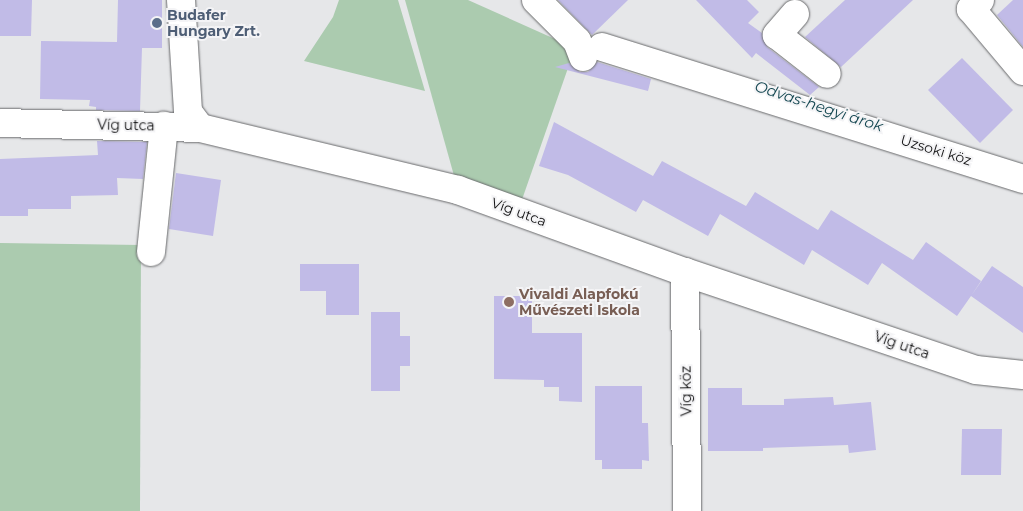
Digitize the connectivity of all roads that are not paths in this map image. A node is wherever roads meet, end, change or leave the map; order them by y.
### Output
1 (181, 0) edge
2 (536, 0) edge
3 (980, 0) edge
4 (796, 5) edge
5 (1023, 71) edge
6 (827, 74) dead end
7 (0, 123) edge
8 (164, 126) junction
9 (200, 128) junction
10 (1023, 179) edge
11 (150, 252) dead end
12 (685, 272) junction
13 (1023, 375) edge
14 (687, 511) edge

1 - 9 street
2 - 10 street, Uzsoki köz
3 - 5 street
4 - 6 street
7 - 8 street, Víg utca
8 - 9 street, Víg utca
8 - 11 street
9 - 12 street, Víg utca
12 - 13 street, Víg utca
12 - 14 street, Víg köz

